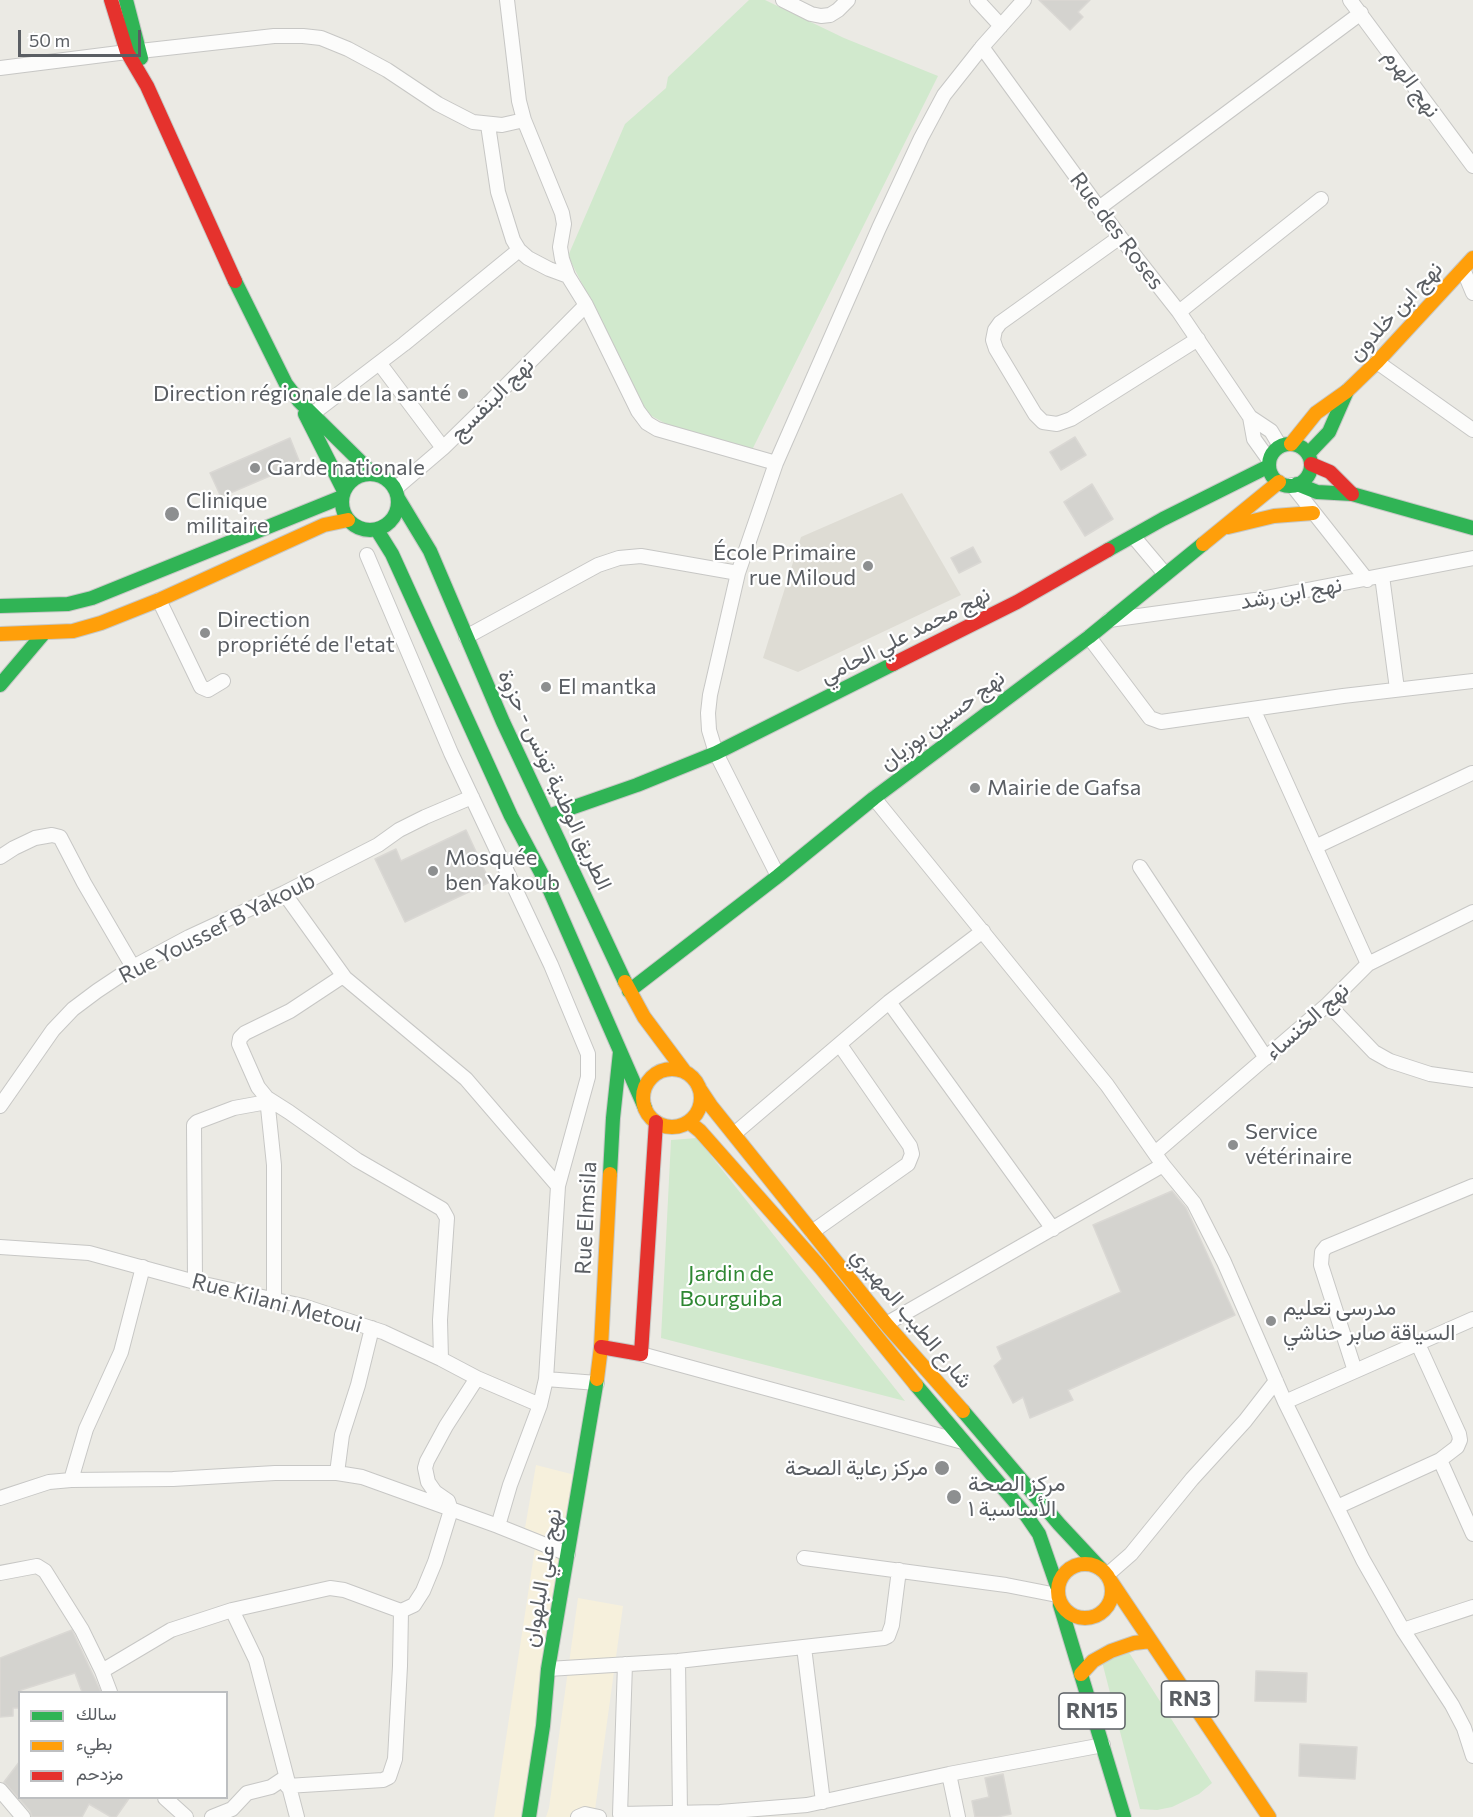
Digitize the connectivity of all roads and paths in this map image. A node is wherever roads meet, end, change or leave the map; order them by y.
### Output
1 (111, 0) edge
2 (126, 0) edge
3 (507, 0) edge
4 (783, 0) edge
5 (848, 0) edge
6 (977, 0) edge
7 (1024, 0) edge
8 (1350, 0) edge
9 (1361, 13) junction
10 (1001, 26) junction
11 (982, 47) junction
12 (134, 51) junction
13 (0, 68) edge
14 (524, 120) junction
15 (488, 125) junction
16 (1473, 166) edge
17 (1321, 199) dead end
18 (1099, 208) junction
19 (1120, 237) junction
20 (519, 250) junction
21 (1473, 258) edge
22 (1463, 269) junction
23 (568, 276) junction
24 (1473, 292) edge
25 (586, 305) junction
26 (1179, 312) junction
27 (1198, 339) junction
28 (1377, 362) junction
29 (380, 363) junction
30 (1347, 391) junction
31 (310, 417) junction
32 (1250, 417) junction
33 (1473, 430) edge
34 (1286, 445) junction
35 (443, 448) junction
36 (1309, 459) junction
37 (1269, 463) junction
38 (776, 464) junction
39 (373, 474) junction
40 (1289, 484) junction
41 (343, 494) junction
42 (397, 494) junction
43 (1352, 494) junction
44 (1313, 513) junction
45 (348, 520) junction
46 (1223, 528) junction
47 (1473, 528) edge
48 (377, 530) junction
49 (1133, 536) junction
50 (367, 555) dead end
51 (1473, 558) edge
52 (738, 573) junction
53 (1165, 574) junction
54 (1382, 576) junction
55 (1367, 580) junction
56 (159, 600) junction
57 (0, 606) edge
58 (1107, 621) junction
59 (44, 633) junction
60 (0, 634) edge
61 (1089, 636) junction
62 (466, 637) junction
63 (223, 681) dead end
64 (1473, 681) edge
65 (0, 685) edge
66 (1397, 689) junction
67 (1253, 709) junction
68 (716, 753) junction
69 (1472, 773) edge
70 (472, 797) junction
71 (874, 798) junction
72 (548, 816) junction
73 (1314, 847) junction
74 (0, 857) edge
75 (1140, 867) dead end
76 (778, 876) junction
77 (284, 893) junction
78 (1473, 912) edge
79 (983, 931) junction
80 (1368, 964) junction
81 (133, 967) junction
82 (343, 976) junction
83 (629, 991) junction
84 (889, 1002) junction
85 (1328, 1004) junction
86 (840, 1045) junction
87 (620, 1052) junction
88 (1266, 1058) junction
89 (685, 1072) junction
90 (1473, 1080) edge
91 (699, 1088) junction
92 (267, 1100) junction
93 (0, 1106) edge
94 (645, 1108) junction
95 (656, 1122) junction
96 (689, 1122) junction
97 (734, 1134) junction
98 (1155, 1153) junction
99 (1163, 1165) junction
100 (558, 1186) junction
101 (1473, 1186) edge
102 (1053, 1229) junction
103 (812, 1232) junction
104 (0, 1247) edge
105 (143, 1267) junction
106 (195, 1282) junction
107 (274, 1299) junction
108 (1473, 1319) edge
109 (886, 1324) junction
110 (372, 1328) junction
111 (1418, 1344) junction
112 (601, 1347) junction
113 (641, 1354) junction
114 (441, 1359) junction
115 (1355, 1371) junction
116 (477, 1378) junction
117 (546, 1379) junction
118 (1276, 1381) junction
119 (597, 1383) junction
120 (1285, 1402) junction
121 (540, 1405) junction
122 (966, 1443) junction
123 (1440, 1460) junction
124 (337, 1473) junction
125 (71, 1480) junction
126 (0, 1498) edge
127 (1337, 1507) junction
128 (451, 1510) junction
129 (1468, 1510) edge
130 (498, 1526) junction
131 (1473, 1534) edge
132 (568, 1554) junction
133 (804, 1558) dead end
134 (899, 1570) junction
135 (0, 1573) edge
136 (1106, 1575) junction
137 (1058, 1595) junction
138 (1473, 1608) edge
139 (232, 1610) junction
140 (400, 1611) junction
141 (1403, 1630) junction
142 (1151, 1641) junction
143 (804, 1647) junction
144 (678, 1661) junction
145 (625, 1664) junction
146 (548, 1669) junction
147 (102, 1671) junction
148 (1081, 1674) junction
149 (110, 1691) edge
150 (1103, 1745) junction
151 (1473, 1756) edge
152 (949, 1774) junction
153 (287, 1781) junction
154 (0, 1790) edge
155 (167, 1799) edge
156 (823, 1802) junction
157 (806, 1811) edge
158 (680, 1813) junction
159 (621, 1816) edge
160 (22, 1817) edge
161 (186, 1817) edge
162 (212, 1817) edge
163 (297, 1817) edge
164 (530, 1817) edge
165 (578, 1817) edge
166 (599, 1817) edge
167 (958, 1817) edge
168 (1124, 1817) edge
169 (1269, 1817) edge

1 - 12 main road
2 - 12 main road
3 - 14 street
4 - 5 street
6 - 10 street
7 - 10 street
8 - 9 street, نهج الهرم
9 - 16 street, نهج الهرم
9 - 18 street
10 - 11 street
11 - 18 street, Rue des Roses
11 - 38 street
12 - 13 street
12 - 15 street
12 - 31 main road
14 - 15 street
14 - 23 street
15 - 20 street
17 - 26 street
18 - 19 street, Rue des Roses
19 - 26 street, Rue des Roses
19 - 27 street
20 - 23 street
20 - 29 street
21 - 22 main road, نهج ابن خلدون
22 - 24 street
22 - 28 main road, نهج ابن خلدون
23 - 25 street
25 - 35 street, نهج البنفسج
25 - 38 street
26 - 27 street, Rue des Roses
27 - 32 street, Rue des Roses
28 - 30 main road, نهج ابن خلدون
28 - 33 street
29 - 31 street
29 - 35 street
30 - 34 main road, نهج ابن خلدون
30 - 36 main road, نهج ابن خلدون
31 - 39 main road
31 - 41 main road
32 - 34 street, Rue des Roses
32 - 37 street, Rue des Roses
34 - 36 main road
34 - 37 main road
35 - 42 street, نهج البنفسج
36 - 40 main road
36 - 43 main road
37 - 40 main road
37 - 49 main road, نهج محمد علي الحامي
38 - 52 street
39 - 41 main road
39 - 42 main road
40 - 43 main road
40 - 44 street
40 - 46 main road, نهج حسين بوزيان
41 - 45 main road
41 - 57 main road
42 - 48 main road
42 - 62 main road, الطريق الوطنية تونس - حزوة
43 - 47 main road
44 - 46 main road
44 - 55 street
45 - 48 main road
45 - 56 main road
46 - 53 main road, نهج حسين بوزيان
48 - 87 main road
49 - 53 street
49 - 68 main road, نهج محمد علي الحامي
50 - 70 street
51 - 54 street, نهج ابن رشد
52 - 62 street
52 - 68 street
53 - 58 main road, نهج حسين بوزيان
54 - 55 street, نهج ابن رشد
54 - 66 street
55 - 58 street, نهج ابن رشد
56 - 59 main road
56 - 63 street
58 - 61 main road, نهج حسين بوزيان
59 - 60 main road
59 - 65 main road
61 - 67 street
61 - 71 main road, نهج حسين بوزيان
62 - 72 main road, الطريق الوطنية تونس - حزوة
64 - 66 street
66 - 67 street
67 - 73 street
68 - 72 main road, نهج محمد علي الحامي
68 - 76 street
69 - 73 street
70 - 77 street, Rue Youssef B Yakoub
70 - 100 street
71 - 76 main road, نهج حسين بوزيان
71 - 79 street
72 - 83 main road, الطريق الوطنية تونس - حزوة
73 - 80 street
74 - 81 street
75 - 88 street
76 - 83 main road, نهج حسين بوزيان
77 - 81 street, Rue Youssef B Yakoub
77 - 82 street
78 - 80 street, نهج الخنساء
79 - 84 street
79 - 98 street
80 - 85 street, نهج الخنساء
81 - 93 street, Rue Youssef B Yakoub
82 - 92 street
82 - 100 street
83 - 89 main road, الطريق الوطنية تونس - حزوة
84 - 86 street
84 - 102 street
85 - 88 street, نهج الخنساء
85 - 90 street
86 - 97 street
86 - 103 street
87 - 94 main road
87 - 112 main road, Rue Elmsila
88 - 98 street, نهج الخنساء
89 - 91 main road
89 - 94 main road
91 - 96 main road
91 - 97 main road, شارع الطيب المهيري
92 - 106 street
92 - 107 street
92 - 114 street
94 - 95 main road
95 - 96 main road
95 - 113 main road
96 - 122 main road, شارع الطيب المهيري
97 - 103 main road, شارع الطيب المهيري
98 - 99 street
99 - 102 street
99 - 118 street
100 - 117 street
101 - 115 street
102 - 109 street
103 - 109 main road, شارع الطيب المهيري
104 - 105 street, Rue Kilani Metoui
105 - 106 street, Rue Kilani Metoui
105 - 125 street
106 - 107 street, Rue Kilani Metoui
107 - 110 street, Rue Kilani Metoui
108 - 111 street
109 - 136 main road, شارع الطيب المهيري
110 - 114 street, Rue Kilani Metoui
110 - 124 street
111 - 115 street
111 - 123 street
112 - 113 main road
112 - 119 main road, نهج علي البلهوان
113 - 122 street
114 - 116 street, Rue Kilani Metoui
115 - 120 street
116 - 121 street, Rue Kilani Metoui
116 - 128 street
117 - 119 street
117 - 121 street
118 - 120 street
118 - 136 street
119 - 132 main road, نهج علي البلهوان
120 - 127 street
121 - 130 street
122 - 137 main road, شارع الطيب المهيري
123 - 127 street
123 - 129 street
124 - 125 street
124 - 128 street
125 - 126 street
127 - 141 street
128 - 130 street
128 - 140 street
129 - 131 street
130 - 132 street
132 - 146 main road, نهج علي البلهوان
133 - 134 street
134 - 137 street
134 - 143 street
135 - 147 street
136 - 137 main road
136 - 137 main road
136 - 142 main road, RN3
137 - 148 main road, RN15
138 - 141 street
139 - 140 street
139 - 147 street
139 - 153 street
140 - 153 street
141 - 151 street
142 - 148 main road
142 - 169 main road, RN3
143 - 144 street
143 - 156 street
144 - 145 street
144 - 158 street
145 - 146 street
145 - 159 street
146 - 164 main road, نهج علي البلهوان
147 - 149 street
148 - 150 main road, RN15
150 - 152 street
150 - 168 main road, RN15
152 - 156 street
152 - 167 street
153 - 162 street
153 - 163 street
154 - 160 street
155 - 161 street
156 - 157 street
157 - 158 street
158 - 159 street
165 - 166 street

